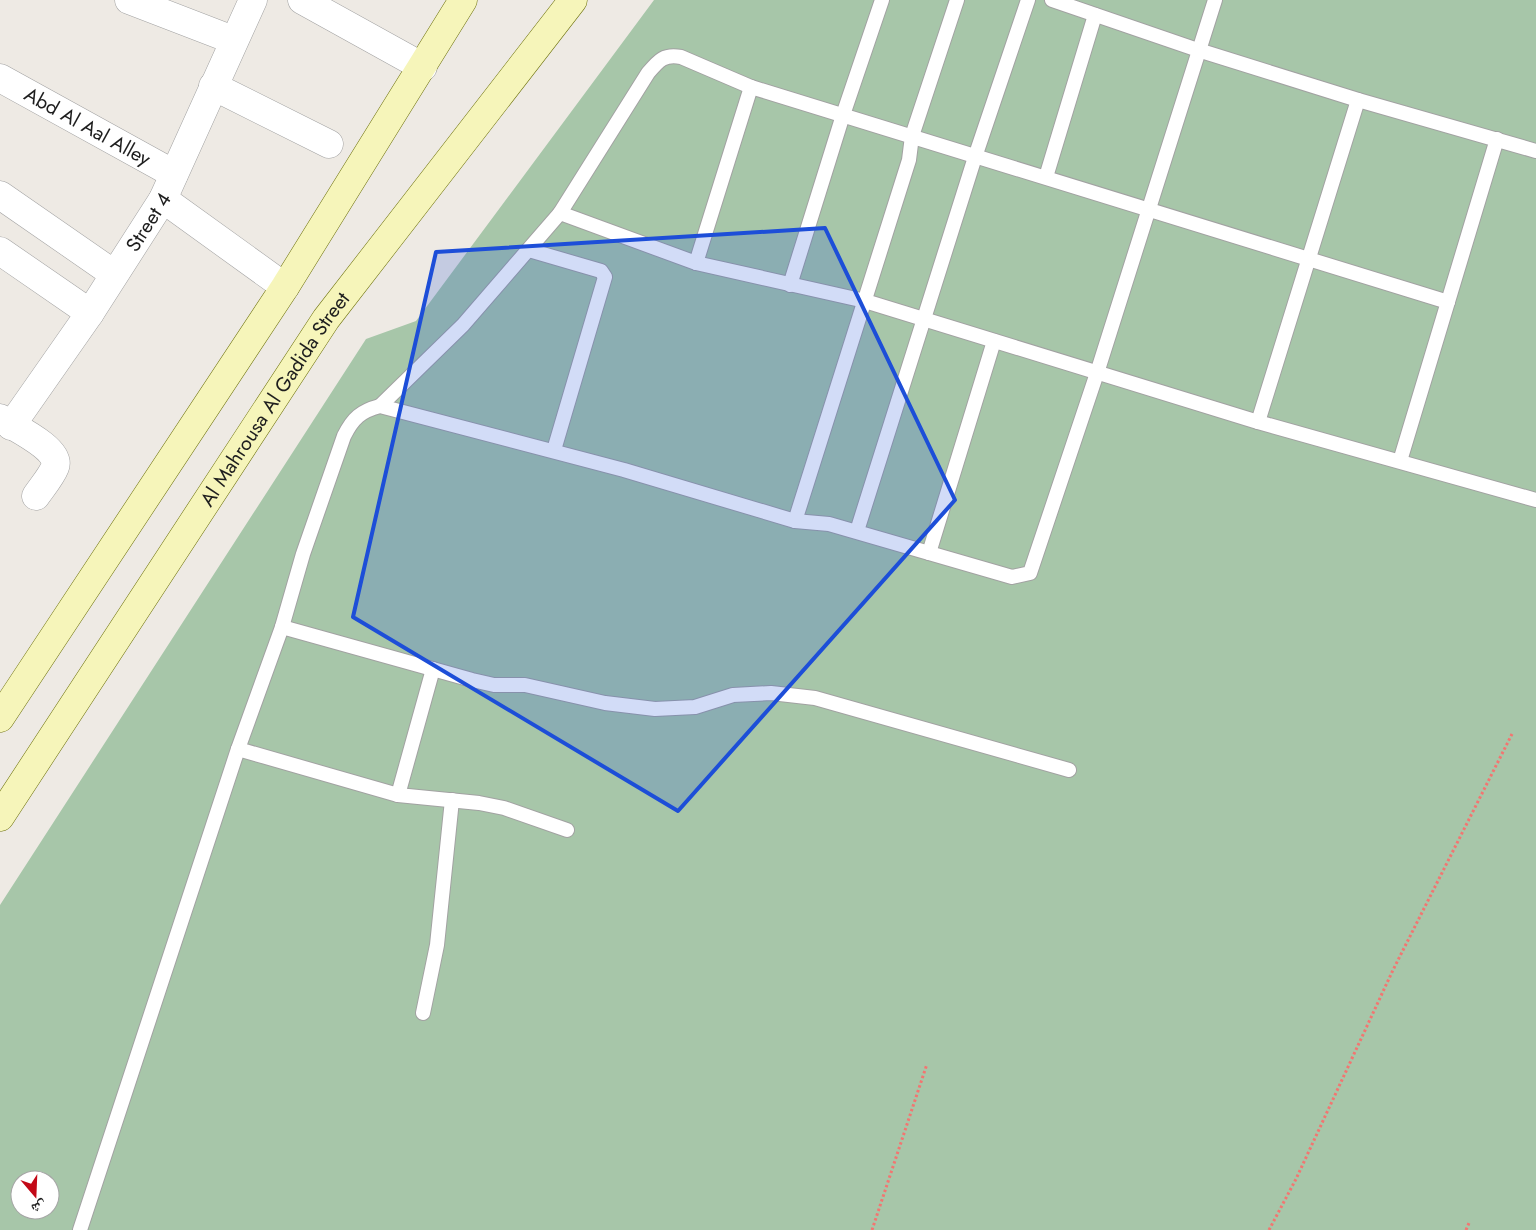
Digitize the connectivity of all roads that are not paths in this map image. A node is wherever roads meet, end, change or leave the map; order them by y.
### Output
1 (253, 0) edge
2 (302, 0) edge
3 (463, 0) edge
4 (573, 0) edge
5 (882, 0) edge
6 (957, 0) edge
7 (1028, 0) edge
8 (1052, 0) edge
9 (1215, 0) edge
10 (136, 1) edge
11 (1095, 15) junction
12 (233, 40) junction
13 (1198, 50) junction
14 (423, 67) junction
15 (0, 78) edge
16 (213, 86) junction
17 (751, 87) junction
18 (1358, 100) junction
19 (842, 115) junction
20 (912, 136) junction
21 (1497, 139) junction
22 (329, 144) dead end
23 (1536, 151) edge
24 (975, 157) junction
25 (174, 174) junction
26 (1046, 177) junction
27 (0, 195) edge
28 (163, 199) junction
29 (1148, 210) junction
30 (560, 213) junction
31 (529, 250) junction
32 (0, 251) edge
33 (1309, 258) junction
34 (696, 262) junction
35 (114, 274) junction
36 (790, 285) junction
37 (285, 287) junction
38 (866, 302) junction
39 (1448, 302) junction
40 (90, 313) junction
41 (923, 320) junction
42 (994, 341) junction
43 (1097, 373) junction
44 (380, 406) junction
45 (6, 422) edge
46 (1258, 422) junction
47 (554, 450) junction
48 (1400, 461) junction
49 (36, 496) dead end
50 (1536, 500) edge
51 (795, 521) junction
52 (857, 532) junction
53 (929, 552) junction
54 (282, 627) junction
55 (433, 669) junction
56 (0, 718) edge
57 (238, 749) junction
58 (1069, 770) dead end
59 (398, 795) junction
60 (452, 800) junction
61 (0, 817) edge
62 (567, 830) dead end
63 (423, 1013) dead end
64 (80, 1230) edge

1 - 12 street, Street 4
2 - 14 street
3 - 14 main road
4 - 61 main road, Al Mahrousa Al Gadida Street
5 - 19 lane
6 - 20 lane
7 - 24 lane
8 - 11 lane
9 - 13 lane
10 - 12 street
11 - 13 lane
11 - 26 lane
12 - 16 street, Street 4
13 - 18 lane
13 - 29 lane
14 - 37 main road
15 - 25 street, Abd Al Aal Alley
16 - 22 street
16 - 25 street, Street 4
17 - 19 lane
17 - 30 lane
17 - 34 lane
18 - 21 lane
18 - 33 lane
19 - 20 lane
19 - 36 lane
20 - 24 lane
20 - 38 lane
21 - 23 lane
21 - 39 lane
24 - 26 lane
24 - 41 lane
25 - 28 street, Street 4
26 - 29 lane
27 - 35 street
28 - 35 street, Street 4
28 - 37 street
29 - 33 lane
29 - 43 lane
30 - 31 lane
30 - 34 lane
31 - 44 lane
31 - 47 lane
32 - 40 street
33 - 39 lane
33 - 46 lane
34 - 36 lane
35 - 40 street, Street 4
36 - 38 lane
37 - 56 main road
38 - 41 lane
38 - 51 lane
39 - 48 lane
40 - 45 street, Street 4
41 - 42 lane
41 - 52 lane
42 - 43 lane
42 - 53 lane
43 - 46 lane
43 - 53 lane
44 - 47 lane
44 - 54 lane
45 - 49 street
46 - 48 lane
47 - 51 lane
48 - 50 lane
51 - 52 lane
52 - 53 lane
54 - 55 lane
54 - 57 lane
55 - 58 lane
55 - 59 lane
57 - 59 lane
57 - 64 lane
59 - 60 lane
60 - 62 lane
60 - 63 lane

